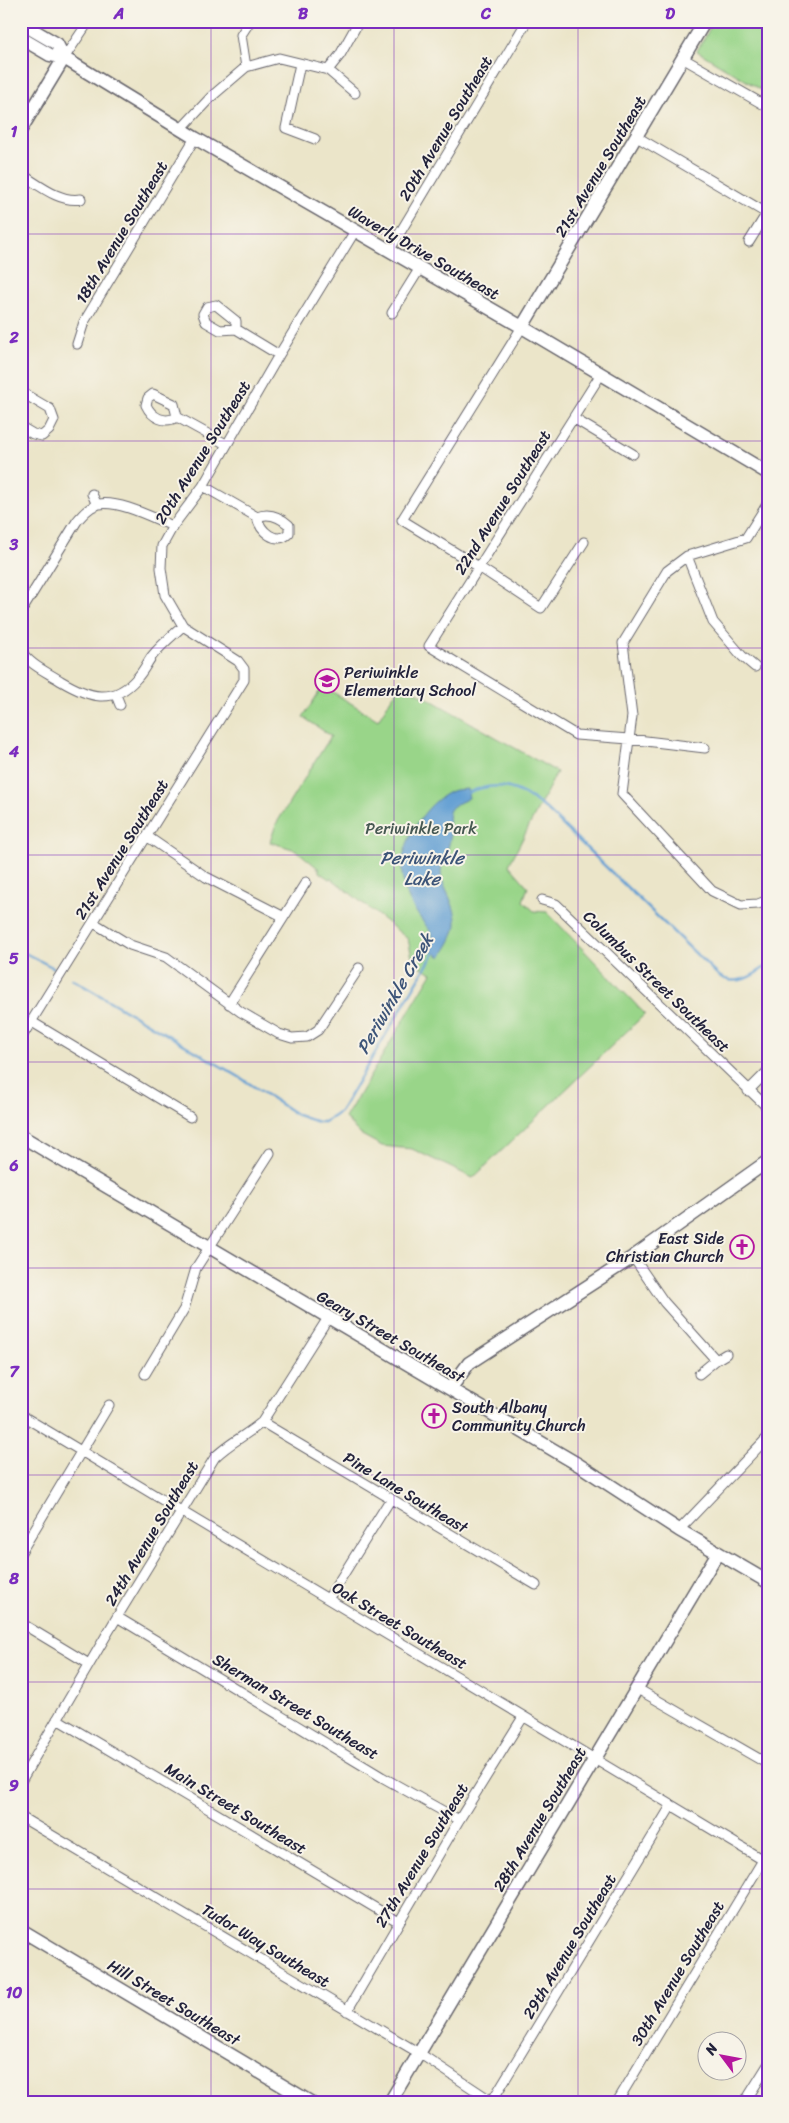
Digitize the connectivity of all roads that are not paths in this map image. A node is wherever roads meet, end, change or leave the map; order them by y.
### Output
1 (89, 21) edge
2 (250, 21) edge
3 (359, 21) edge
4 (527, 21) edge
5 (706, 21) edge
6 (21, 23) edge
7 (21, 38) edge
8 (64, 58) junction
9 (684, 59) junction
10 (300, 64) junction
11 (246, 67) junction
12 (328, 70) junction
13 (355, 93) dead end
14 (768, 107) edge
15 (21, 129) edge
16 (181, 129) junction
17 (637, 137) junction
18 (195, 138) junction
19 (315, 139) dead end
20 (21, 174) edge
21 (81, 200) dead end
22 (767, 213) edge
23 (355, 231) junction
24 (748, 242) dead end
25 (389, 251) junction
26 (420, 268) junction
27 (392, 313) dead end
28 (522, 327) junction
29 (236, 329) dead end
30 (77, 344) dead end
31 (279, 355) junction
32 (601, 374) junction
33 (21, 392) edge
34 (177, 417) dead end
35 (573, 418) junction
36 (21, 427) edge
37 (226, 444) junction
38 (633, 454) dead end
39 (768, 473) edge
40 (203, 486) junction
41 (92, 494) dead end
42 (768, 503) edge
43 (96, 505) junction
44 (257, 517) dead end
45 (173, 526) junction
46 (584, 542) dead end
47 (687, 556) junction
48 (479, 567) junction
49 (21, 612) edge
50 (183, 626) junction
51 (21, 650) edge
52 (755, 668) dead end
53 (246, 676) joint
54 (116, 695) junction
55 (120, 706) dead end
56 (629, 739) junction
57 (705, 748) dead end
58 (148, 837) junction
59 (306, 882) dead end
60 (542, 900) dead end
61 (768, 900) edge
62 (284, 917) junction
63 (94, 923) junction
64 (359, 968) dead end
65 (229, 1004) junction
66 (32, 1022) junction
67 (21, 1038) edge
68 (768, 1070) edge
69 (748, 1090) junction
70 (768, 1108) edge
71 (190, 1117) dead end
72 (21, 1136) edge
73 (270, 1154) dead end
74 (768, 1161) edge
75 (209, 1248) junction
76 (633, 1256) junction
77 (328, 1318) junction
78 (726, 1354) dead end
79 (716, 1360) junction
80 (144, 1374) dead end
81 (699, 1374) dead end
82 (450, 1389) junction
83 (109, 1405) dead end
84 (21, 1416) edge
85 (262, 1422) junction
86 (768, 1437) edge
87 (82, 1452) junction
88 (390, 1500) junction
89 (181, 1512) junction
90 (679, 1530) junction
91 (21, 1552) edge
92 (717, 1554) junction
93 (768, 1582) edge
94 (536, 1586) dead end
95 (328, 1599) junction
96 (117, 1617) junction
97 (21, 1623) edge
98 (89, 1664) junction
99 (636, 1688) junction
100 (523, 1717) junction
101 (57, 1720) junction
102 (594, 1759) junction
103 (768, 1764) edge
104 (21, 1781) edge
105 (672, 1806) junction
106 (21, 1817) edge
107 (459, 1820) junction
108 (763, 1860) joint
109 (399, 1922) junction
110 (21, 1930) edge
111 (347, 2011) junction
112 (419, 2053) junction
113 (768, 2065) edge
114 (492, 2101) edge
115 (310, 2102) edge
116 (390, 2102) edge
117 (617, 2102) edge
118 (745, 2102) edge

1 - 8 street
2 - 11 street
3 - 12 street
4 - 25 street, 20th Avenue Southeast
5 - 9 main road, 21st Avenue Southeast
6 - 8 main road, Waverly Drive Southeast
7 - 8 main road, Waverly Drive Southeast
8 - 15 main road
8 - 16 main road, Waverly Drive Southeast
9 - 14 street
9 - 17 main road, 21st Avenue Southeast
10 - 11 street
10 - 12 street
10 - 19 street
11 - 16 street
12 - 13 street
16 - 18 main road, Waverly Drive Southeast
17 - 22 street
17 - 28 main road, 21st Avenue Southeast
18 - 23 main road, Waverly Drive Southeast
18 - 30 street, 18th Avenue Southeast
20 - 21 street
22 - 24 street
23 - 25 main road, Waverly Drive Southeast
23 - 31 street, 20th Avenue Southeast
25 - 26 main road, Waverly Drive Southeast
26 - 27 street
26 - 28 main road, Waverly Drive Southeast
28 - 32 main road, Waverly Drive Southeast
28 - 48 street
29 - 31 street
31 - 37 street, 20th Avenue Southeast
32 - 35 street, 22nd Avenue Southeast
32 - 39 main road, Waverly Drive Southeast
33 - 36 street
34 - 37 street
35 - 38 street
35 - 48 street, 22nd Avenue Southeast
37 - 40 street, 20th Avenue Southeast
40 - 44 street
40 - 45 street, 20th Avenue Southeast
41 - 43 street
42 - 47 street
43 - 45 street
43 - 49 street
45 - 50 street, 20th Avenue Southeast
46 - 48 street
47 - 52 street
47 - 56 street
48 - 56 street, 22nd Avenue Southeast
50 - 53 street, 20th Avenue Southeast
50 - 54 street
51 - 54 street
53 - 58 street, 21st Avenue Southeast
54 - 55 street
56 - 57 street
56 - 61 street
58 - 62 street
58 - 63 street, 21st Avenue Southeast
59 - 62 street
60 - 69 street, Columbus Street Southeast
62 - 65 street
63 - 65 street
63 - 66 street, 21st Avenue Southeast
64 - 65 street
66 - 67 street, 21st Avenue Southeast
66 - 71 street
68 - 69 street
69 - 70 street, Columbus Street Southeast
72 - 75 main road, Geary Street Southeast
73 - 75 street
74 - 76 main road
75 - 77 main road, Geary Street Southeast
75 - 80 street
76 - 79 street
76 - 82 main road
77 - 82 main road, Geary Street Southeast
77 - 85 street, 24th Avenue Southeast
78 - 79 street
79 - 81 street
82 - 90 main road, Geary Street Southeast
83 - 87 street
84 - 87 street, Oak Street Southeast
85 - 88 street, Pine Lane Southeast
85 - 89 street, 24th Avenue Southeast
86 - 90 street
87 - 89 street, Oak Street Southeast
87 - 91 street
88 - 94 street, Pine Lane Southeast
88 - 95 street
89 - 95 street, Oak Street Southeast
89 - 96 street, 24th Avenue Southeast
90 - 92 main road, Geary Street Southeast
92 - 93 main road, Geary Street Southeast
92 - 99 main road, 28th Avenue Southeast
95 - 100 street, Oak Street Southeast
96 - 98 street, 24th Avenue Southeast
96 - 107 street, Sherman Street Southeast
97 - 98 street
98 - 101 street, 24th Avenue Southeast
99 - 102 main road, 28th Avenue Southeast
99 - 103 street
100 - 102 street, Oak Street Southeast
100 - 107 street, 27th Avenue Southeast
101 - 104 street, 24th Avenue Southeast
101 - 109 street, Main Street Southeast
102 - 105 street, Oak Street Southeast
102 - 112 main road, 28th Avenue Southeast
105 - 108 street, Oak Street Southeast
105 - 114 street, 29th Avenue Southeast
106 - 111 street, Tudor Way Southeast
107 - 109 street, 27th Avenue Southeast
108 - 117 street, 30th Avenue Southeast
109 - 111 street, 27th Avenue Southeast
110 - 115 main road, Hill Street Southeast
111 - 112 street, Tudor Way Southeast
112 - 114 street, Tudor Way Southeast
112 - 116 main road, 28th Avenue Southeast
113 - 118 street

